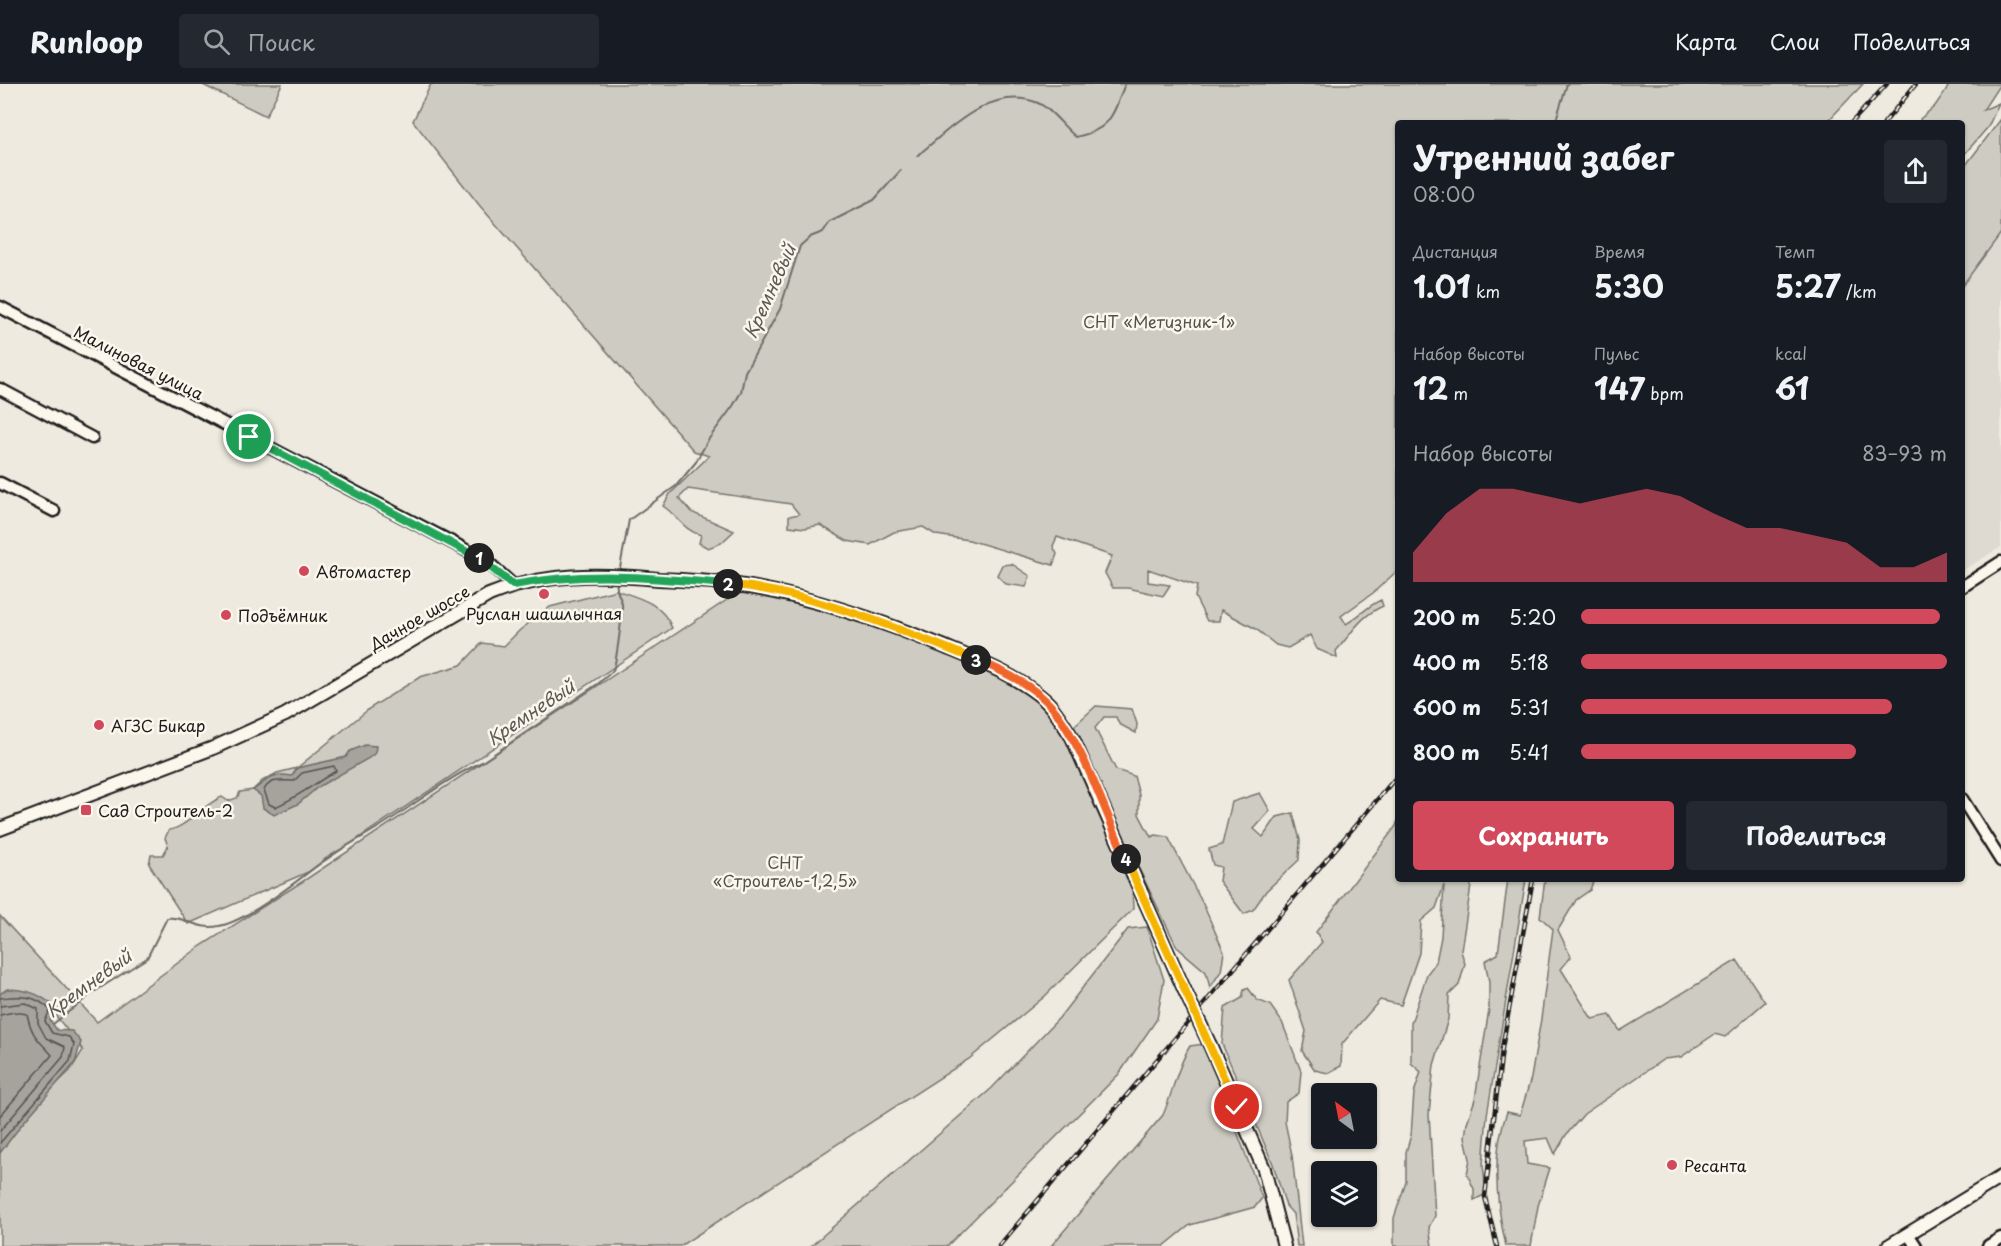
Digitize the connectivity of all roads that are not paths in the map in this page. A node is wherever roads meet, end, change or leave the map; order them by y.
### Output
1 (0, 307) edge
2 (0, 389) edge
3 (92, 438) dead end
4 (0, 483) edge
5 (54, 511) dead end
6 (2001, 562) edge
7 (513, 585) junction
8 (1965, 585) edge
9 (1965, 804) edge
10 (0, 830) edge
11 (2001, 861) edge
12 (2001, 1177) edge
13 (1908, 1234) junction
14 (2001, 1238) edge
15 (1284, 1246) edge
16 (1888, 1246) edge
17 (1916, 1246) edge
18 (1988, 1246) edge

1 - 7 street, Малиновая улица
2 - 3 street
4 - 5 street
6 - 8 street
7 - 10 main road, Дачное шоссе
7 - 15 main road, Дачное шоссе, bridge
9 - 11 street
12 - 13 main road
13 - 16 main road
13 - 17 street
14 - 18 street

